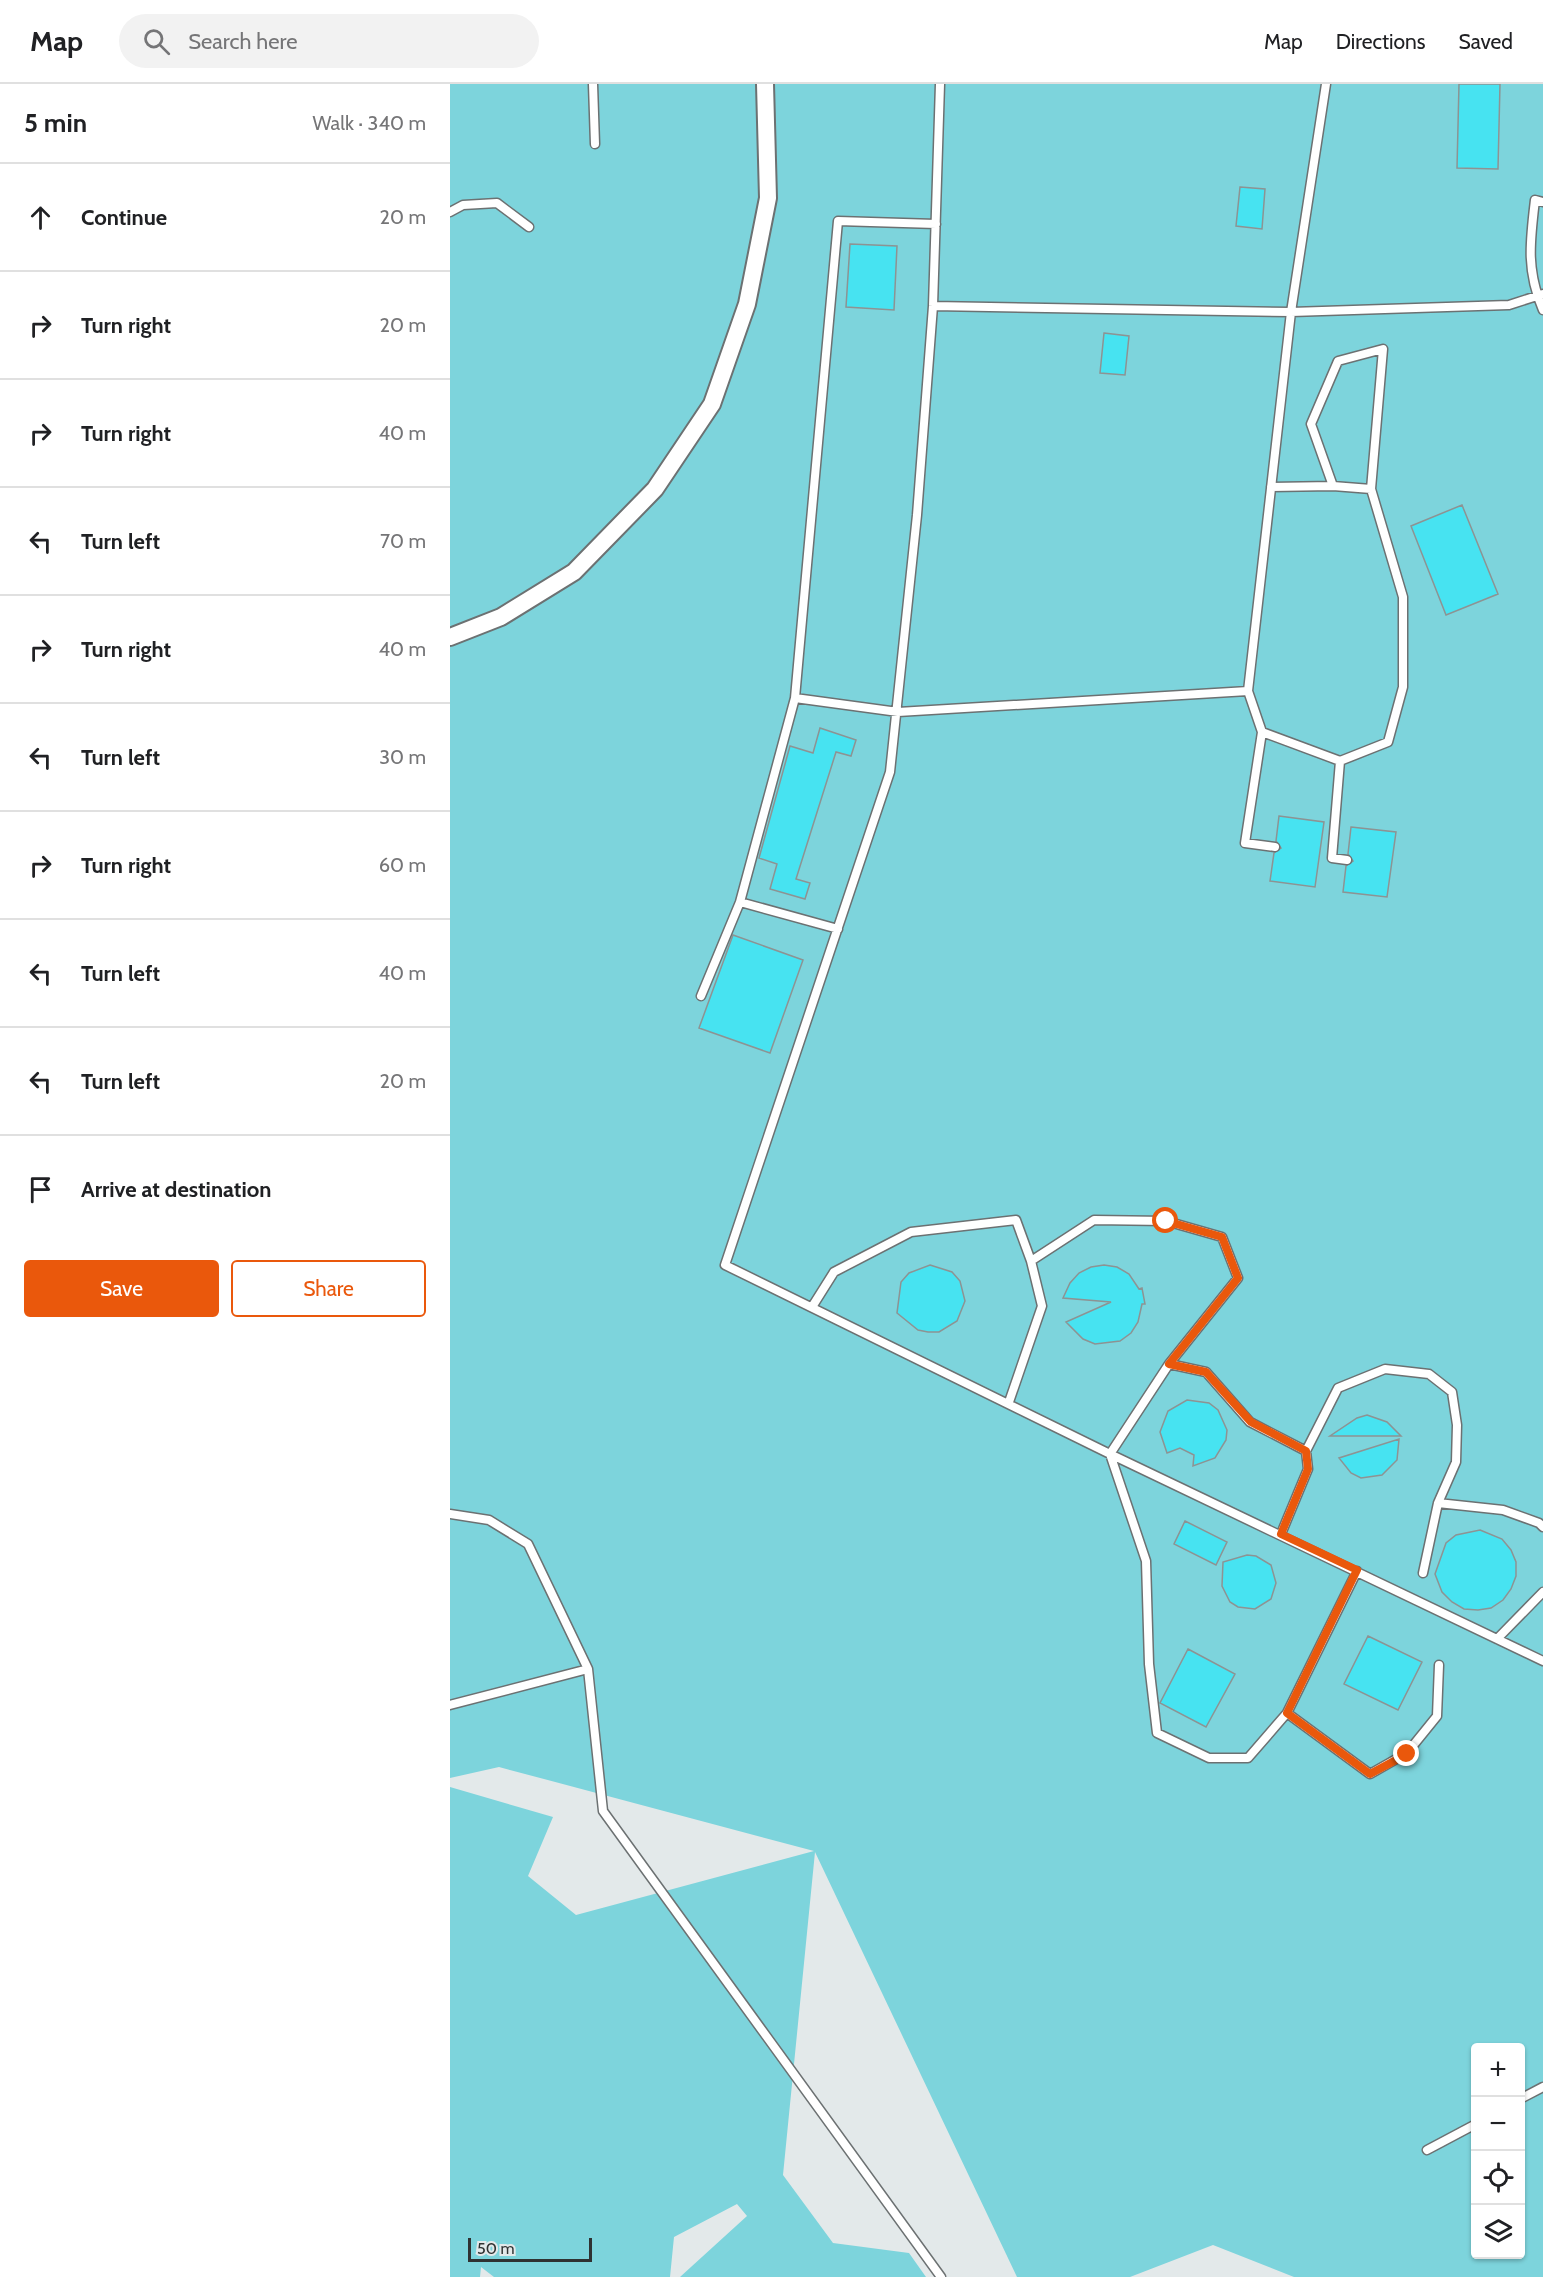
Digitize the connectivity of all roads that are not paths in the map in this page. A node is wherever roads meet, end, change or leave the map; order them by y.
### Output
1 (593, 84) edge
2 (765, 84) edge
3 (940, 84) edge
4 (1326, 84) edge
5 (595, 144) dead end
6 (1543, 202) edge
7 (450, 212) edge
8 (936, 224) junction
9 (529, 227) dead end
10 (1540, 295) edge
11 (933, 306) junction
12 (1543, 310) edge
13 (1290, 312) junction
14 (1334, 486) junction
15 (1271, 487) junction
16 (1371, 489) junction
17 (450, 637) edge
18 (1248, 691) junction
19 (795, 698) junction
20 (898, 712) junction
21 (1262, 732) junction
22 (1340, 761) junction
23 (1275, 847) dead end
24 (1347, 860) dead end
25 (740, 902) junction
26 (838, 929) junction
27 (701, 996) dead end
28 (1031, 1261) junction
29 (812, 1307) junction
30 (1169, 1364) junction
31 (1009, 1402) junction
32 (1306, 1451) junction
33 (1110, 1454) junction
34 (1438, 1503) junction
35 (450, 1514) edge
36 (1543, 1527) edge
37 (1281, 1534) junction
38 (1357, 1570) junction
39 (1423, 1573) dead end
40 (1543, 1592) edge
41 (1497, 1639) junction
42 (1543, 1661) edge
43 (1439, 1665) dead end
44 (588, 1669) junction
45 (450, 1705) edge
46 (1287, 1713) junction
47 (1543, 2087) edge
48 (1525, 2098) edge
49 (1471, 2127) edge
50 (1427, 2150) dead end
51 (941, 2277) edge

1 - 5 lane
2 - 17 street
3 - 8 lane
4 - 13 lane
6 - 10 lane
7 - 9 lane
8 - 11 lane
8 - 19 lane
10 - 12 lane
10 - 13 lane
11 - 13 lane
11 - 20 lane
13 - 15 lane
14 - 15 lane
14 - 16 lane
14 - 16 lane
15 - 18 lane
16 - 22 lane
18 - 20 lane
18 - 21 lane
19 - 20 lane
19 - 25 lane
20 - 26 lane
21 - 22 lane
21 - 23 lane
22 - 24 lane
25 - 26 lane
25 - 27 lane
26 - 29 lane
28 - 29 lane
28 - 30 lane
28 - 31 lane
29 - 31 lane
30 - 32 lane
30 - 33 lane
31 - 33 lane
32 - 34 lane
32 - 37 lane
33 - 37 lane
33 - 46 lane
34 - 36 lane
34 - 39 lane
35 - 44 lane
37 - 38 lane
38 - 41 lane
38 - 46 lane
40 - 41 lane
41 - 42 lane
43 - 46 lane
44 - 45 lane
44 - 51 lane
47 - 48 lane
49 - 50 lane

